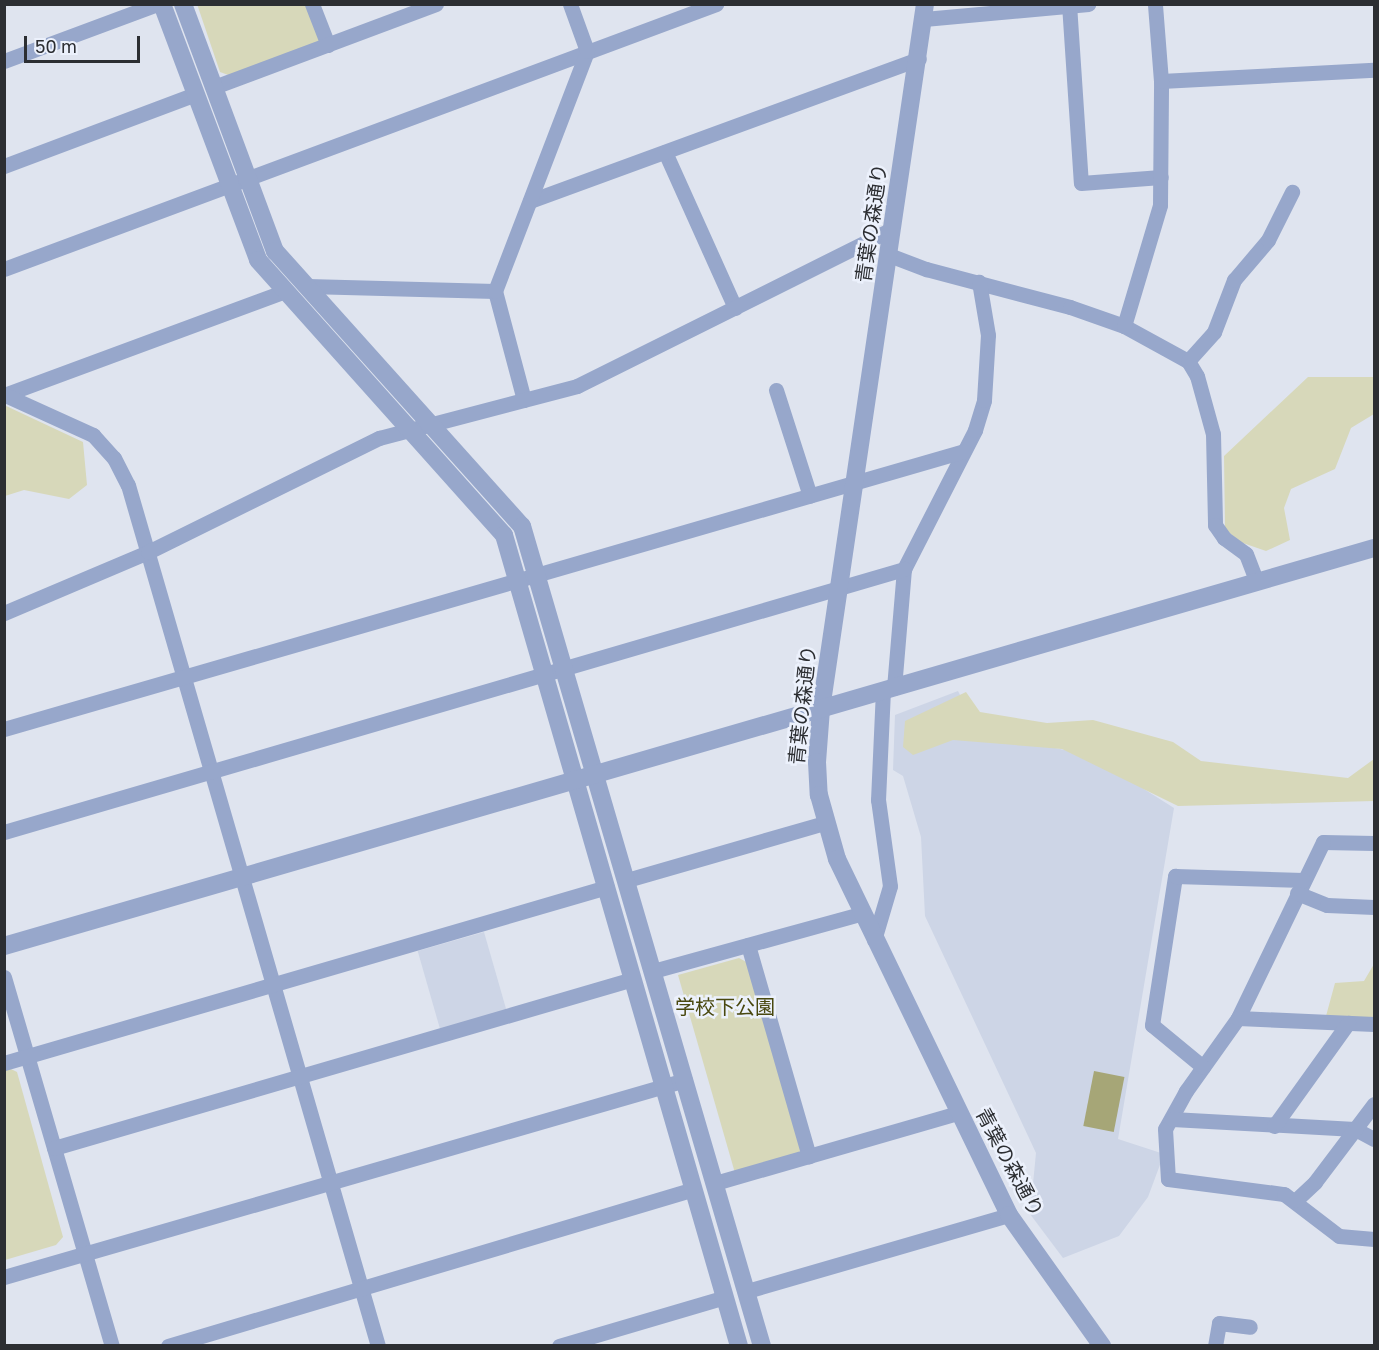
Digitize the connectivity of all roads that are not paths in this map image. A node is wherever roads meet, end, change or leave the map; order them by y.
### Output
1 (157, 4) edge
2 (162, 4) edge
3 (183, 4) edge
4 (312, 4) edge
5 (436, 4) edge
6 (570, 4) edge
7 (716, 4) edge
8 (1088, 4) edge
9 (1155, 4) edge
10 (1069, 6) edge
11 (925, 12) edge
12 (328, 45) junction
13 (587, 51) junction
14 (919, 59) junction
15 (4, 61) edge
16 (1374, 70) edge
17 (1161, 81) junction
18 (214, 87) junction
19 (196, 94) junction
20 (665, 152) junction
21 (4, 166) edge
22 (1161, 177) junction
23 (248, 178) junction
24 (230, 185) junction
25 (1292, 192) dead end
26 (530, 201) junction
27 (892, 229) junction
28 (889, 255) junction
29 (4, 269) edge
30 (979, 282) junction
31 (307, 286) junction
32 (285, 291) junction
33 (495, 291) junction
34 (735, 308) junction
35 (1124, 326) junction
36 (1188, 361) junction
37 (776, 390) dead end
38 (5, 395) edge
39 (524, 400) junction
40 (431, 425) junction
41 (410, 430) junction
42 (964, 451) junction
43 (855, 483) junction
44 (810, 496) junction
45 (1374, 548) edge
46 (148, 552) junction
47 (904, 569) junction
48 (536, 575) junction
49 (518, 580) junction
50 (1257, 582) junction
51 (839, 589) junction
52 (4, 613) edge
53 (564, 669) junction
54 (545, 674) junction
55 (184, 677) junction
56 (889, 689) junction
57 (821, 709) junction
58 (4, 729) edge
59 (212, 772) junction
60 (597, 776) junction
61 (577, 781) junction
62 (824, 823) junction
63 (4, 832) edge
64 (1374, 843) edge
65 (244, 875) junction
66 (627, 880) junction
67 (606, 887) junction
68 (1300, 887) junction
69 (1374, 907) edge
70 (863, 913) junction
71 (874, 939) junction
72 (748, 945) junction
73 (4, 946) edge
74 (653, 971) junction
75 (4, 977) edge
76 (633, 979) junction
77 (274, 984) junction
78 (1238, 1018) junction
79 (1348, 1023) junction
80 (1374, 1024) edge
81 (28, 1056) junction
82 (4, 1063) edge
83 (1203, 1067) junction
84 (300, 1076) junction
85 (685, 1080) junction
86 (664, 1086) junction
87 (1374, 1104) edge
88 (958, 1113) junction
89 (1172, 1119) junction
90 (1275, 1126) junction
91 (1355, 1129) junction
92 (1374, 1139) edge
93 (54, 1148) junction
94 (809, 1156) junction
95 (330, 1181) junction
96 (715, 1183) junction
97 (694, 1189) junction
98 (1296, 1200) junction
99 (1009, 1215) junction
100 (1374, 1239) edge
101 (85, 1252) junction
102 (4, 1276) edge
103 (362, 1286) junction
104 (747, 1291) junction
105 (725, 1298) junction
106 (1250, 1327) dead end
107 (112, 1346) edge
108 (168, 1346) edge
109 (378, 1346) edge
110 (559, 1346) edge
111 (739, 1346) edge
112 (762, 1346) edge
113 (1102, 1346) edge
114 (1215, 1346) edge

1 - 15 street
2 - 19 street
3 - 18 street
4 - 12 street
5 - 12 street
6 - 13 street
7 - 13 street
8 - 10 street
9 - 17 street
10 - 11 street
10 - 22 street
11 - 14 street, 青葉の森通り
12 - 18 street
13 - 23 street
13 - 26 street
14 - 20 street
14 - 27 street, 青葉の森通り
16 - 17 street
17 - 22 street
18 - 23 street
19 - 21 street
19 - 24 street
20 - 26 street
20 - 34 street
22 - 35 street
23 - 24 street
23 - 31 street
24 - 29 street
24 - 32 street
25 - 36 street
26 - 33 street
27 - 28 street, 青葉の森通り
27 - 34 street
28 - 30 street
28 - 43 street, 青葉の森通り
30 - 35 street
30 - 42 street
31 - 33 street
31 - 40 street
32 - 38 street
32 - 41 street
33 - 39 street
34 - 39 street
35 - 36 street
36 - 50 street
37 - 44 street
38 - 46 street
39 - 40 street
40 - 41 street
40 - 48 street
41 - 46 street
41 - 49 street
42 - 43 street
42 - 47 street
43 - 44 street
43 - 51 street, 青葉の森通り
44 - 48 street
45 - 50 street
46 - 52 street
46 - 55 street
47 - 51 street
47 - 56 street
48 - 49 street
48 - 53 street
49 - 54 street
49 - 55 street
50 - 56 street
51 - 53 street
51 - 57 street, 青葉の森通り
53 - 54 street
53 - 60 street
54 - 59 street
54 - 61 street
55 - 58 street
55 - 59 street
56 - 57 street
56 - 71 street
57 - 60 street
57 - 62 street, 青葉の森通り
59 - 63 street
59 - 65 street
60 - 61 street
60 - 66 street
61 - 65 street
61 - 67 street
62 - 66 street
62 - 70 street, 青葉の森通り
64 - 68 street
65 - 73 street
65 - 77 street
66 - 74 street
67 - 76 street
67 - 77 street
68 - 69 street
68 - 78 street
68 - 83 street
70 - 71 street, 青葉の森通り
70 - 72 street
71 - 88 street, 青葉の森通り
72 - 74 street
72 - 94 street
74 - 85 street
75 - 81 street
76 - 84 street
76 - 86 street
77 - 81 street
77 - 84 street
78 - 79 street
78 - 83 street
79 - 80 street
79 - 90 street
81 - 82 street
81 - 93 street
83 - 89 street
84 - 93 street
84 - 95 street
85 - 86 street
85 - 96 street
86 - 95 street
86 - 97 street
87 - 91 street
88 - 94 street
88 - 99 street, 青葉の森通り
89 - 90 street
89 - 98 street
90 - 91 street
91 - 92 street
91 - 98 street
93 - 101 street
94 - 96 street
95 - 101 street
95 - 103 street
96 - 104 street
97 - 103 street
97 - 105 street
98 - 100 street
99 - 104 street
99 - 113 street, 青葉の森通り
101 - 102 street
101 - 107 street
103 - 108 street
103 - 109 street
104 - 112 street
105 - 110 street
105 - 111 street
106 - 114 street

